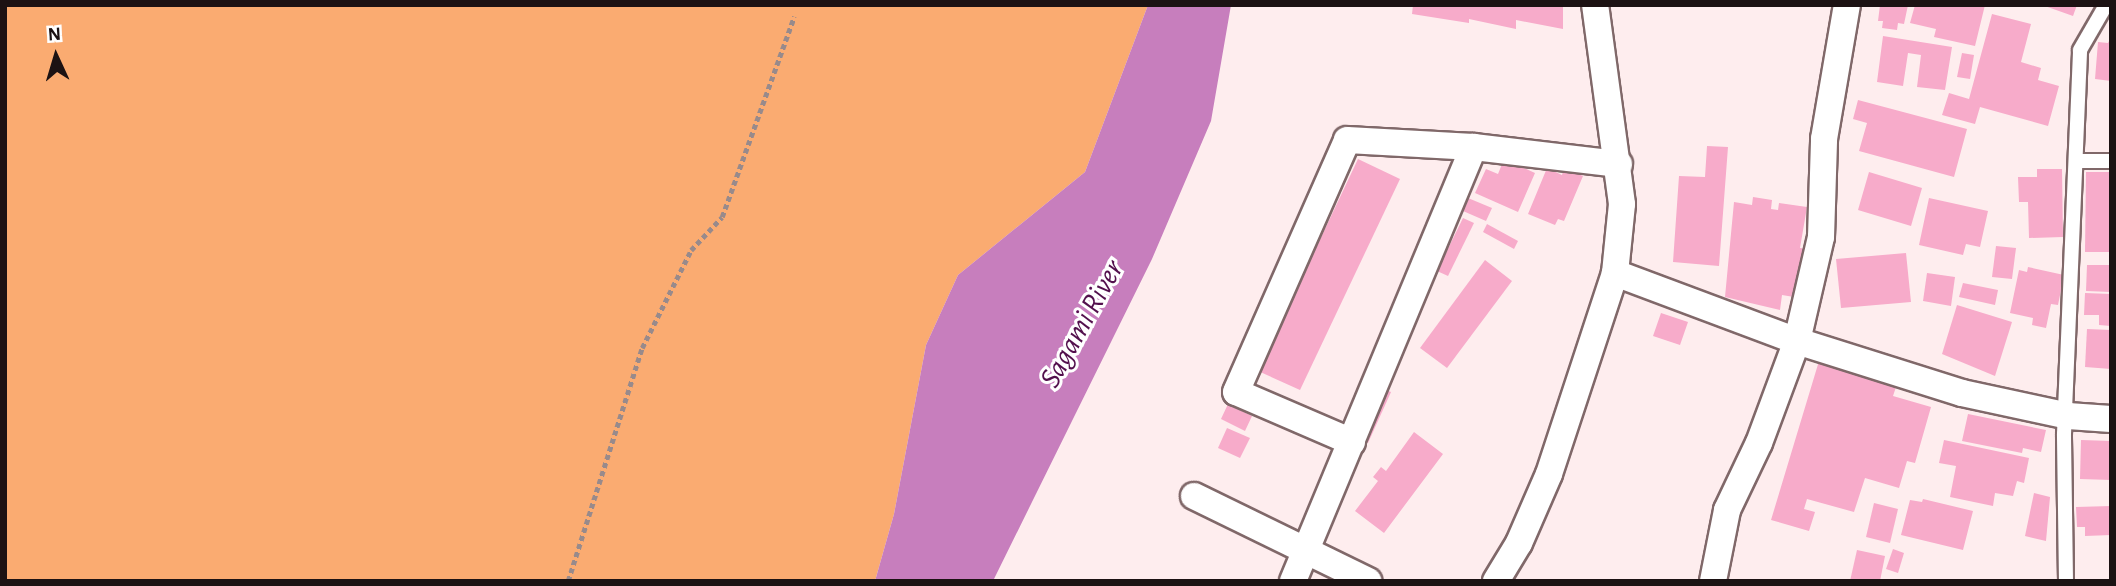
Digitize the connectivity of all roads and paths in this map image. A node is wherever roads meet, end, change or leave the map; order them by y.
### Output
1 (1595, 5) edge
2 (1847, 5) edge
3 (2106, 5) edge
4 (794, 17) dead end
5 (1474, 147) junction
6 (2078, 161) junction
7 (2111, 161) edge
8 (1619, 164) junction
9 (1615, 273) junction
10 (1797, 341) junction
11 (2068, 416) junction
12 (2111, 419) edge
13 (1352, 442) junction
14 (1194, 496) dead end
15 (1306, 554) junction
16 (568, 581) edge
17 (1293, 581) edge
18 (1368, 581) edge
19 (1496, 581) edge
20 (1713, 581) edge
21 (2066, 581) edge

1 - 8 street
2 - 10 street
3 - 6 lane
4 - 16 path
5 - 8 street
5 - 13 street
5 - 13 street
6 - 7 lane
6 - 11 lane
8 - 9 street
9 - 10 street
9 - 19 street
10 - 11 street
10 - 20 street
11 - 12 street
11 - 21 lane
13 - 15 street
14 - 15 street
15 - 17 street
15 - 18 street

